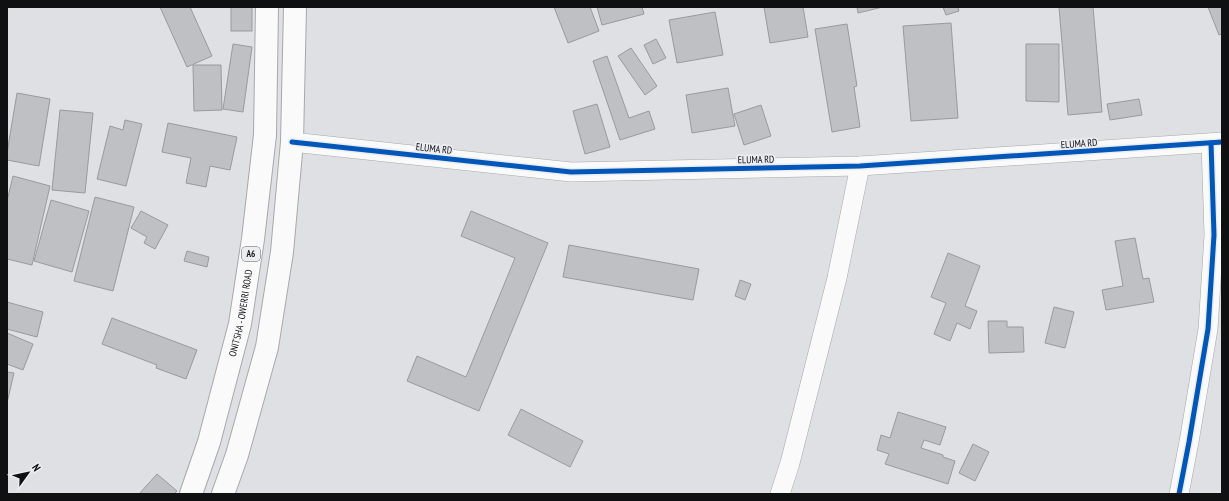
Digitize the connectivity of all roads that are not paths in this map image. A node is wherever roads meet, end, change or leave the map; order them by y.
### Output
1 (267, 7) edge
2 (295, 7) edge
3 (292, 142) junction
4 (1217, 142) edge
5 (860, 166) junction
6 (191, 494) edge
7 (223, 494) edge
8 (780, 494) edge
9 (1179, 494) edge

1 - 6 highway, ONITSHA - OWERRI ROAD / A6
2 - 3 highway
3 - 5 street, ELUMA RD
3 - 7 highway
4 - 5 street, ELUMA RD
4 - 9 street
5 - 8 street

